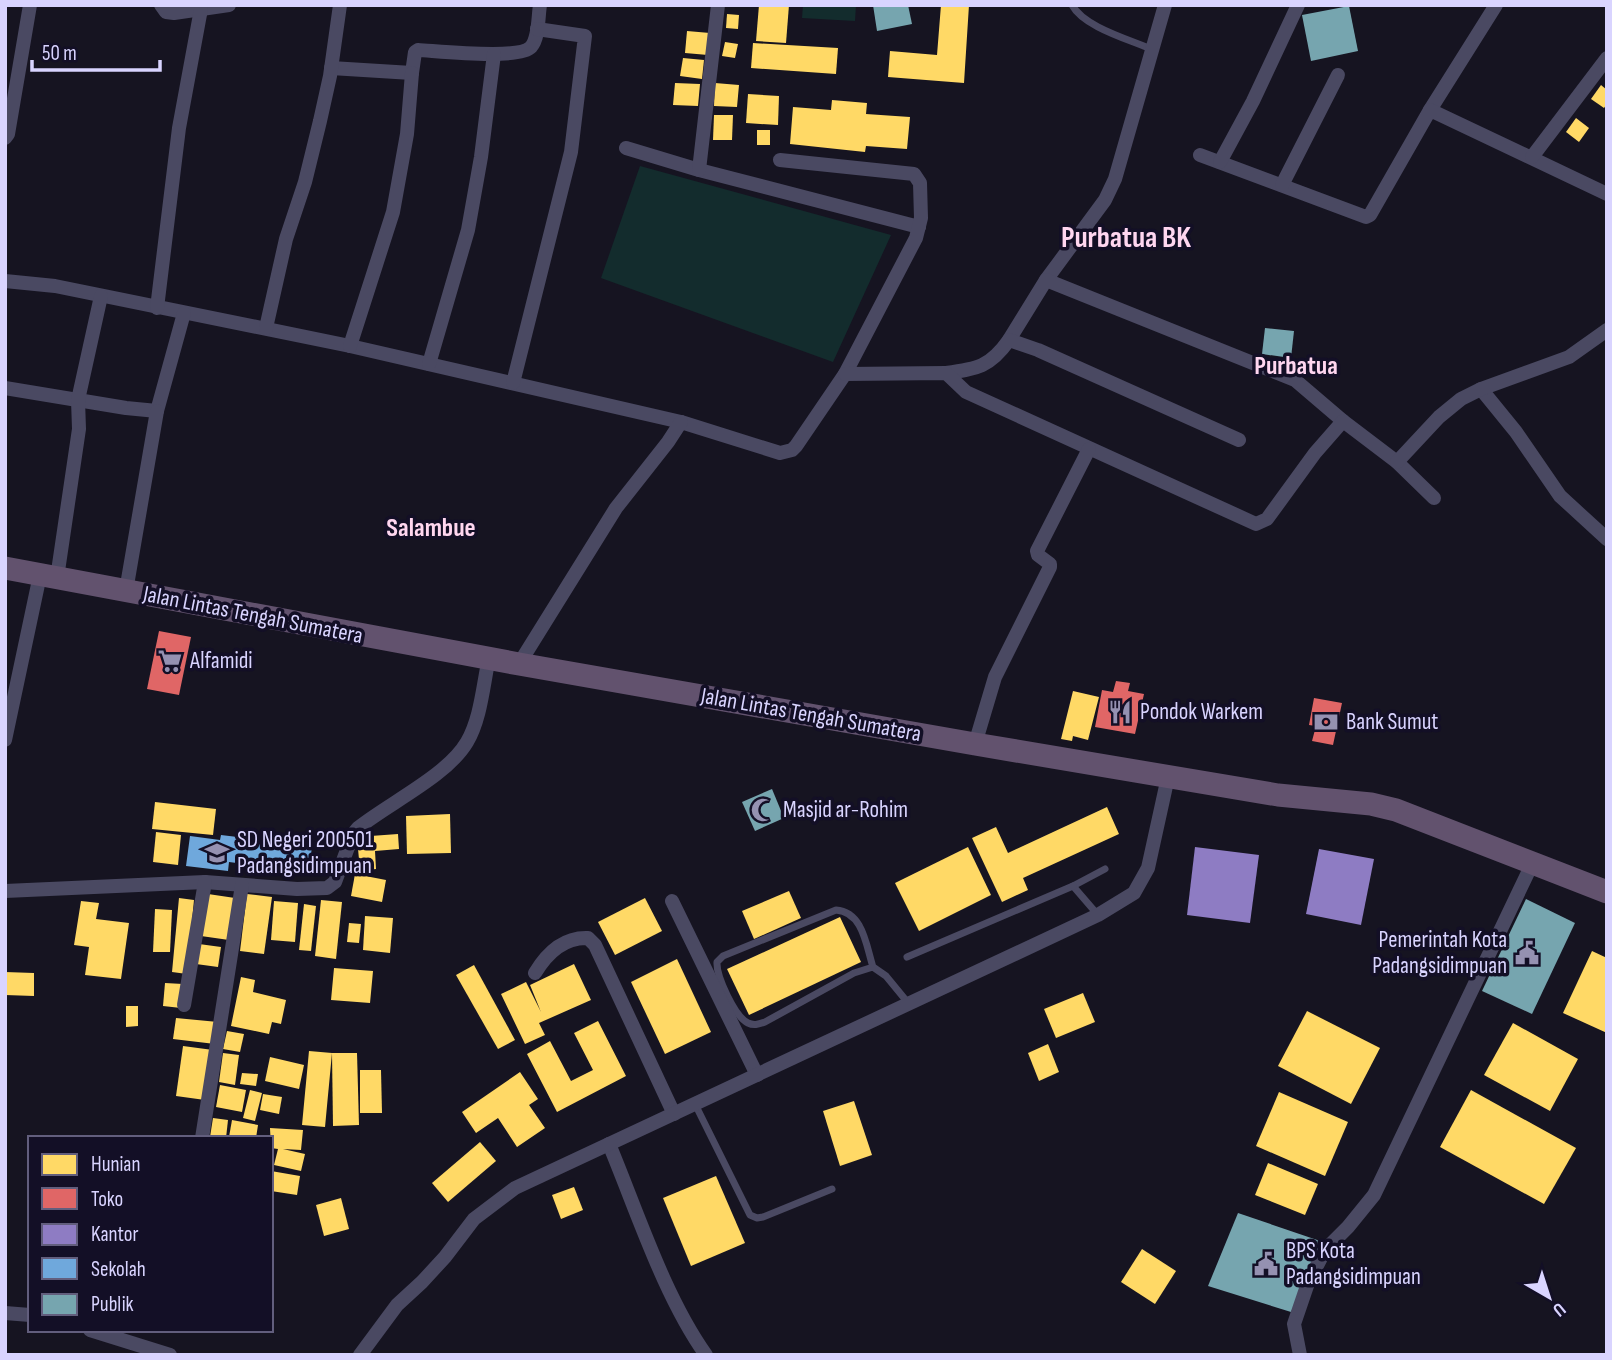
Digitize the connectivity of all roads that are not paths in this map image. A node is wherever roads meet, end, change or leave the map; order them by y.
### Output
1 (30, 5) edge
2 (161, 5) edge
3 (229, 5) edge
4 (340, 5) edge
5 (540, 5) edge
6 (718, 5) edge
7 (1072, 5) edge
8 (1165, 5) edge
9 (1298, 5) edge
10 (1496, 5) edge
11 (201, 9) junction
12 (537, 29) junction
13 (1152, 49) junction
14 (494, 54) junction
15 (1607, 58) edge
16 (331, 68) junction
17 (412, 72) junction
18 (1338, 75) dead end
19 (1430, 110) junction
20 (5, 138) edge
21 (626, 148) dead end
22 (1200, 155) dead end
23 (1532, 157) junction
24 (780, 160) dead end
25 (1220, 162) junction
26 (699, 170) junction
27 (1282, 185) junction
28 (1607, 194) edge
29 (919, 227) junction
30 (1046, 280) junction
31 (5, 281) edge
32 (101, 296) junction
33 (157, 308) junction
34 (184, 313) junction
35 (265, 328) junction
36 (1607, 330) edge
37 (1009, 340) junction
38 (350, 346) junction
39 (429, 364) junction
40 (946, 373) junction
41 (845, 374) junction
42 (513, 383) junction
43 (5, 388) edge
44 (1481, 389) junction
45 (78, 400) junction
46 (157, 411) junction
47 (1343, 421) junction
48 (681, 422) junction
49 (1239, 440) dead end
50 (1089, 449) junction
51 (1397, 462) junction
52 (1434, 498) dead end
53 (1607, 539) edge
54 (5, 568) edge
55 (48, 577) junction
56 (126, 591) junction
57 (489, 658) junction
58 (519, 664) junction
59 (5, 740) edge
60 (975, 744) junction
61 (1168, 777) junction
62 (1533, 862) junction
63 (1105, 869) dead end
64 (205, 882) junction
65 (242, 885) junction
66 (1073, 886) junction
67 (5, 891) edge
68 (1607, 892) edge
69 (672, 901) dead end
70 (1098, 915) junction
71 (907, 957) dead end
72 (873, 967) junction
73 (535, 972) dead end
74 (909, 1004) junction
75 (184, 1005) dead end
76 (757, 1075) junction
77 (695, 1104) junction
78 (674, 1114) junction
79 (202, 1136) edge
80 (609, 1144) junction
81 (832, 1189) dead end
82 (5, 1313) edge
83 (28, 1315) edge
84 (96, 1332) edge
85 (170, 1355) edge
86 (360, 1355) edge
87 (706, 1355) edge
88 (1300, 1355) edge

1 - 20 street
2 - 11 street
3 - 11 street
4 - 16 street
5 - 12 street
6 - 26 street
7 - 13 lane
8 - 13 street
9 - 25 street
10 - 19 street
11 - 33 street
12 - 14 street
12 - 42 street
13 - 30 street
14 - 17 street
14 - 39 street
15 - 23 street
16 - 17 street
16 - 35 street
17 - 38 street
18 - 27 street
19 - 23 street
19 - 27 street
21 - 26 street
22 - 25 street
23 - 28 street
24 - 29 street
25 - 27 street
26 - 29 street
29 - 41 street
30 - 37 street
30 - 47 street
31 - 32 street
32 - 33 street
32 - 45 street
33 - 34 street
34 - 35 street
34 - 46 street
35 - 38 street
36 - 44 street
37 - 40 street
37 - 49 street
38 - 39 street
39 - 42 street
40 - 41 street
40 - 50 street
41 - 48 street
42 - 48 street
43 - 45 street
44 - 51 street
44 - 53 street
45 - 46 street
45 - 55 street
46 - 56 street
47 - 50 street
47 - 51 street
48 - 58 street
50 - 60 street
51 - 52 street
54 - 55 highway, Jalan Lintas Tengah Sumatera
55 - 56 highway, Jalan Lintas Tengah Sumatera
55 - 59 street
56 - 57 highway, Jalan Lintas Tengah Sumatera
57 - 58 highway, Jalan Lintas Tengah Sumatera
57 - 65 street
58 - 60 highway, Jalan Lintas Tengah Sumatera
60 - 61 highway, Jalan Lintas Tengah Sumatera
61 - 62 highway, Jalan Lintas Tengah Sumatera
61 - 70 street
62 - 68 highway, Jalan Lintas Tengah Sumatera
62 - 88 street
63 - 66 lane
64 - 65 street
64 - 67 street
64 - 75 street
65 - 79 street
66 - 70 lane
66 - 71 lane
69 - 76 street
70 - 74 street
72 - 72 lane
72 - 74 lane
73 - 78 street
74 - 76 street
76 - 77 street
77 - 78 street
77 - 81 lane
78 - 80 street
80 - 86 street
80 - 87 street
82 - 83 street
84 - 85 street

